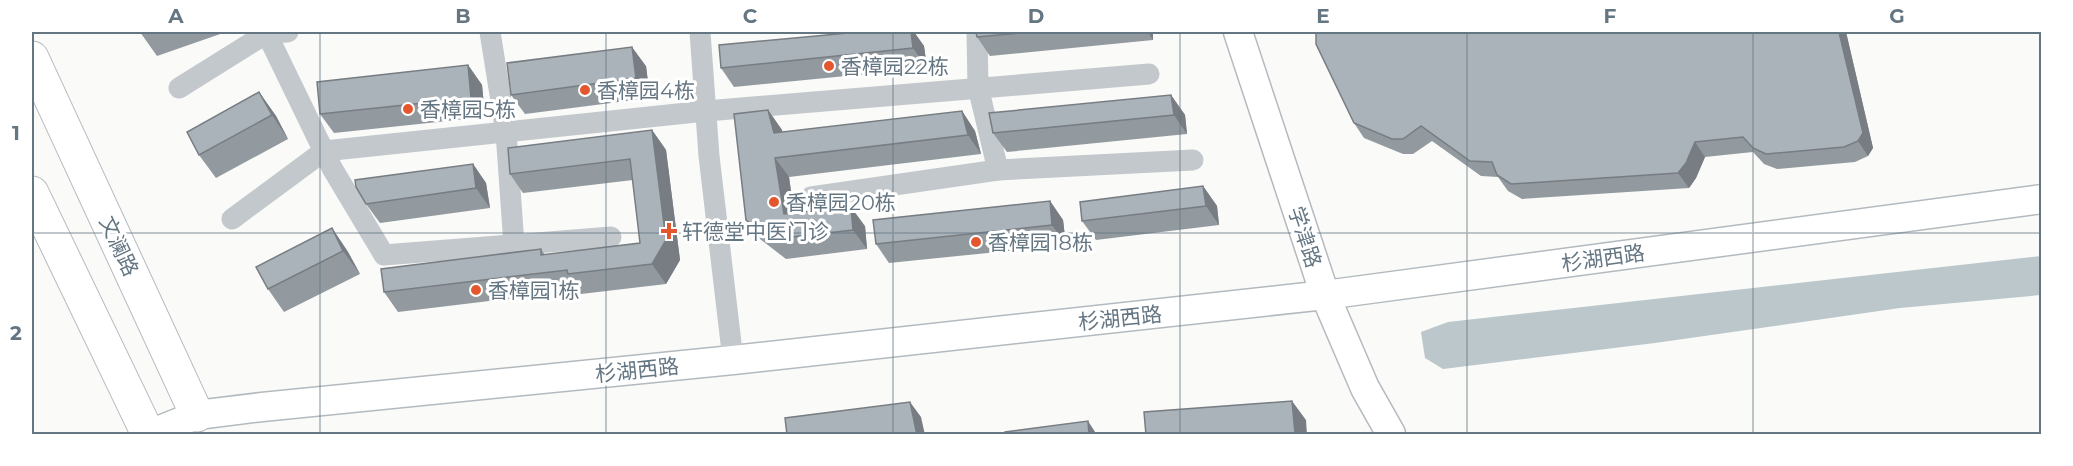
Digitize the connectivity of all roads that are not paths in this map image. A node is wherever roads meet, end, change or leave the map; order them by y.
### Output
1 (274, 32) edge
2 (490, 32) edge
3 (700, 32) edge
4 (977, 32) edge
5 (1238, 32) edge
6 (32, 58) edge
7 (1149, 74) dead end
8 (978, 87) junction
9 (179, 88) dead end
10 (706, 111) junction
11 (506, 132) junction
12 (324, 151) junction
13 (1193, 160) dead end
14 (998, 170) junction
15 (32, 193) edge
16 (811, 197) dead end
17 (2042, 199) edge
18 (232, 219) dead end
19 (611, 237) dead end
20 (514, 245) junction
21 (1325, 295) junction
22 (733, 360) junction
23 (202, 425) edge
24 (149, 435) edge
25 (1390, 435) edge

1 - 9 street
1 - 12 street
2 - 11 street
3 - 10 street
4 - 8 street
5 - 21 street, 学津路
6 - 23 main road, 文澜路
7 - 8 street
8 - 10 street
8 - 14 street
10 - 11 street
10 - 22 street
11 - 12 street
11 - 20 street
12 - 18 street
12 - 20 street
13 - 14 street
14 - 16 street
15 - 24 main road
17 - 21 street, 杉湖西路
19 - 20 street
21 - 22 street, 杉湖西路
21 - 25 street, 学津路
22 - 23 street, 杉湖西路
23 - 24 street, 杉湖西路

